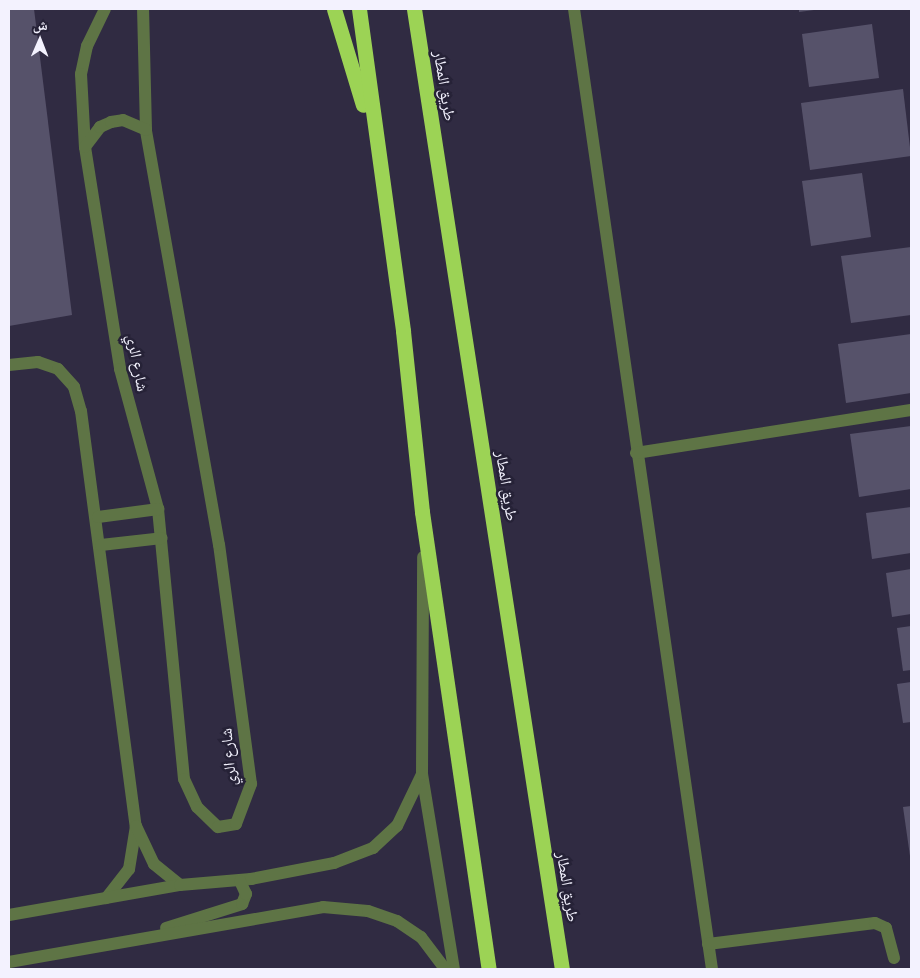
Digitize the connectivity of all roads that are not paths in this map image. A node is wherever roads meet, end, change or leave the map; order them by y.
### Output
1 (105, 9) edge
2 (143, 9) edge
3 (334, 9) edge
4 (359, 9) edge
5 (414, 9) edge
6 (420, 9) edge
7 (574, 9) edge
8 (420, 45) junction
9 (146, 130) junction
10 (374, 143) junction
11 (85, 147) junction
12 (9, 364) edge
13 (911, 410) edge
14 (636, 453) junction
15 (158, 509) junction
16 (422, 512) junction
17 (98, 517) junction
18 (162, 538) junction
19 (101, 545) junction
20 (422, 774) junction
21 (136, 826) junction
22 (240, 881) junction
23 (180, 886) junction
24 (106, 898) junction
25 (9, 916) edge
26 (145, 938) junction
27 (708, 944) junction
28 (894, 958) dead end
29 (9, 962) edge
30 (445, 969) edge
31 (454, 969) edge
32 (489, 969) edge
33 (562, 969) edge
34 (712, 969) edge

1 - 11 street, شارع الري
2 - 9 street, شارع الري
3 - 10 highway
4 - 10 highway
5 - 8 highway, طريق المطار
6 - 8 highway
7 - 14 street
8 - 33 highway, طريق المطار
9 - 11 street
9 - 18 street, شارع الري
10 - 16 highway
11 - 15 street, شارع الري
12 - 17 street
13 - 14 street
14 - 27 street
15 - 17 street
15 - 18 street, شارع الري
16 - 20 street
16 - 32 highway
17 - 19 street
18 - 19 street
19 - 21 street
20 - 22 street
20 - 31 street
21 - 23 street
21 - 24 street
22 - 23 street
22 - 26 street
23 - 24 street
24 - 25 street
26 - 29 street
26 - 30 street
27 - 28 street
27 - 34 street

